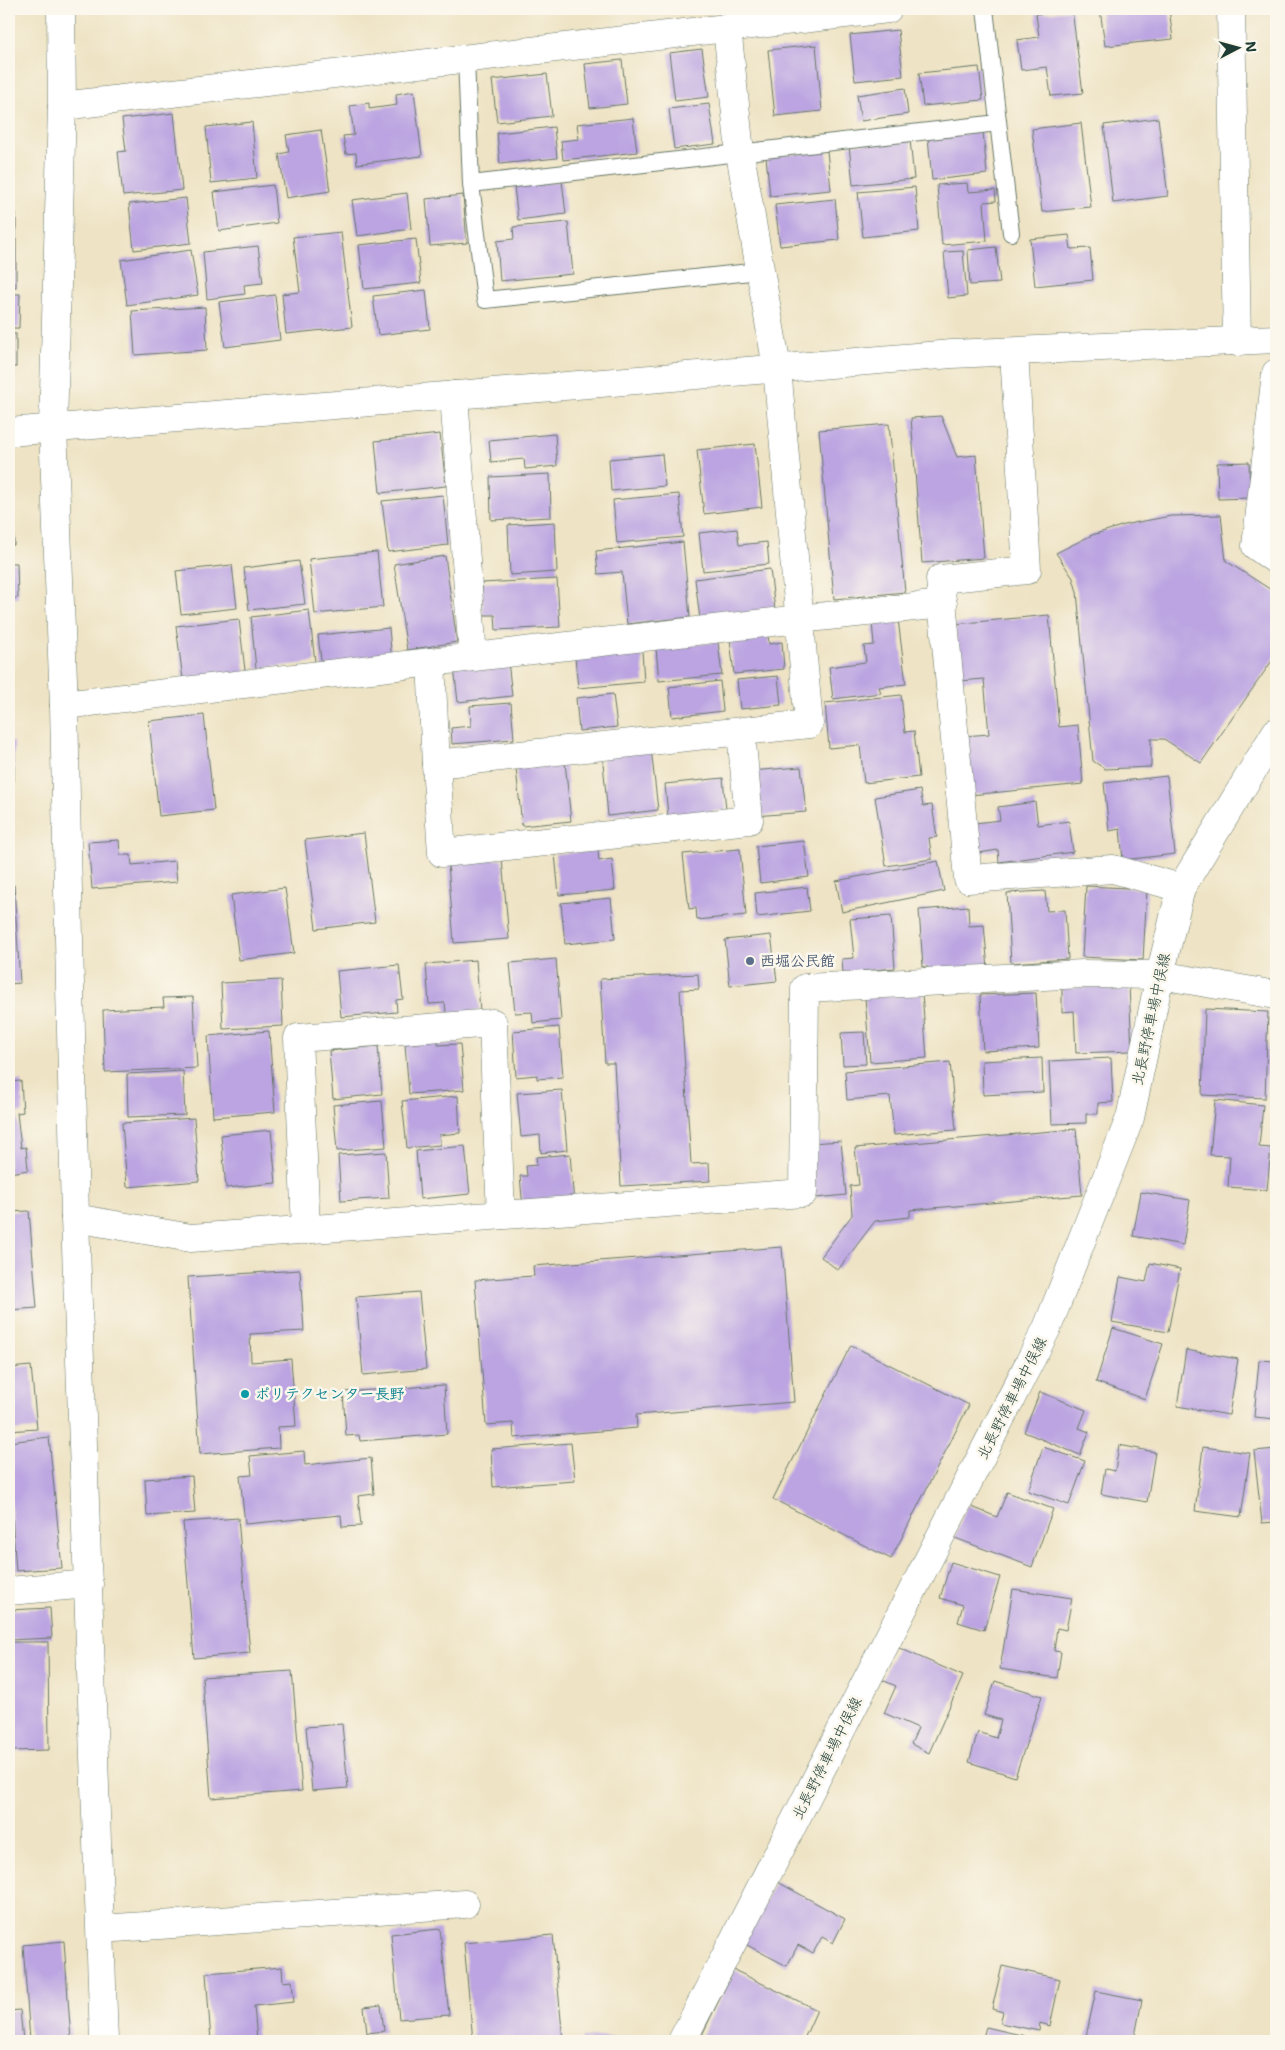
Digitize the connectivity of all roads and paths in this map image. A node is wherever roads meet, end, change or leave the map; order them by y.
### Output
1 (61, 9) edge
2 (888, 9) edge
3 (985, 9) edge
4 (1231, 9) edge
5 (727, 27) junction
6 (466, 58) junction
7 (62, 106) junction
8 (998, 123) junction
9 (740, 153) junction
10 (471, 184) junction
11 (1011, 233) dead end
12 (760, 271) junction
13 (1276, 339) edge
14 (1237, 342) junction
15 (1014, 352) junction
16 (777, 368) junction
17 (1276, 373) edge
18 (454, 395) junction
19 (53, 427) junction
20 (9, 432) edge
21 (1276, 560) edge
22 (943, 604) junction
23 (799, 618) junction
24 (473, 657) junction
25 (431, 662) junction
26 (64, 705) junction
27 (741, 732) junction
28 (1276, 732) edge
29 (436, 764) junction
30 (1181, 888) junction
31 (1160, 976) junction
32 (1276, 995) edge
33 (501, 1216) junction
34 (75, 1218) junction
35 (306, 1230) junction
36 (89, 1584) junction
37 (9, 1591) edge
38 (465, 1904) dead end
39 (101, 1929) junction
40 (104, 2041) edge
41 (682, 2041) edge

1 - 7 street
2 - 5 street
3 - 8 lane
4 - 14 street
5 - 6 street
5 - 9 street
6 - 7 street
6 - 10 lane
7 - 19 street
8 - 9 lane
8 - 11 lane
9 - 10 lane
9 - 12 street
10 - 12 lane
12 - 16 street
13 - 14 street
14 - 15 street
15 - 16 street
15 - 22 street
16 - 18 street
16 - 23 street
17 - 21 street
18 - 19 street
18 - 24 street
19 - 20 street
19 - 26 street
22 - 23 street
22 - 30 street
23 - 24 street
23 - 27 street
24 - 25 street
25 - 26 street
25 - 29 street
26 - 34 street
27 - 29 street
27 - 29 street
28 - 30 street, 北長野停車場中俣線
30 - 31 street, 北長野停車場中俣線
31 - 32 street
31 - 33 street
31 - 41 street, 北長野停車場中俣線
33 - 35 street
33 - 35 street
34 - 35 street
34 - 36 street
36 - 37 street
36 - 39 street
38 - 39 street
39 - 40 street

